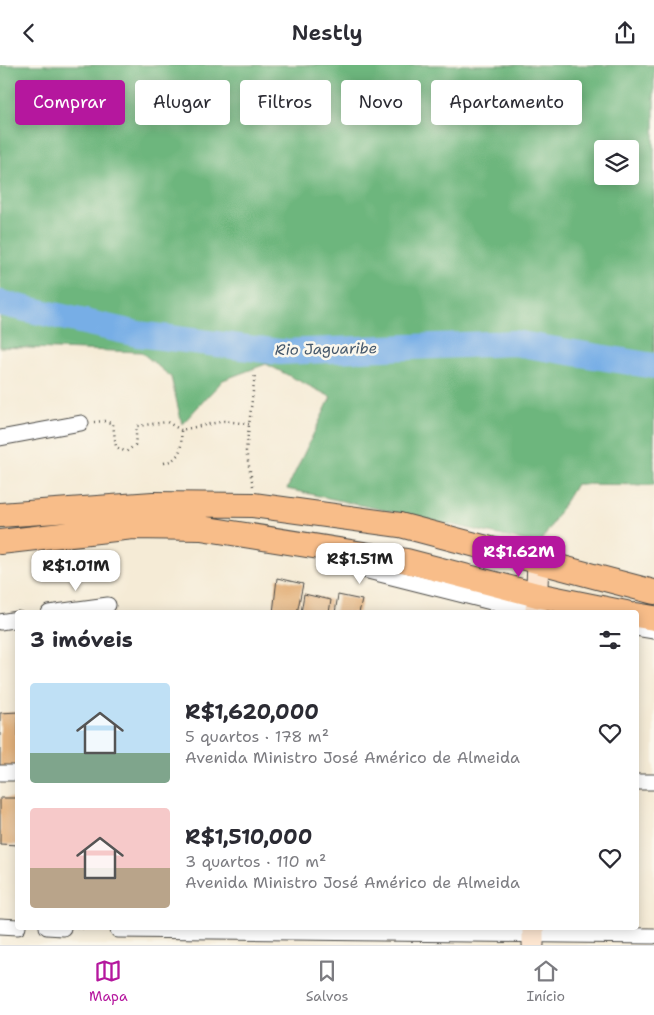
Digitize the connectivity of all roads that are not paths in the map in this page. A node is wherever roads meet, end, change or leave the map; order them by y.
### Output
1 (81, 423) road end
2 (0, 438) edge
3 (0, 515) edge
4 (400, 525) junction
5 (0, 542) edge
6 (330, 547) junction
7 (407, 561) junction
8 (538, 561) junction
9 (424, 583) junction
10 (654, 592) edge
11 (108, 605) dead end
12 (536, 607) edge
13 (71, 610) edge
14 (585, 610) edge
15 (639, 616) edge
16 (654, 618) edge
17 (15, 620) edge
18 (0, 622) edge
19 (639, 628) edge
20 (654, 631) edge
21 (0, 773) edge
22 (15, 773) edge
23 (639, 782) edge
24 (654, 782) edge
25 (0, 926) edge
26 (15, 927) edge
27 (118, 930) dead end
28 (533, 936) edge
29 (654, 936) edge

1 - 2 street
3 - 4 main road
4 - 6 main road
4 - 8 main road
5 - 6 main road
6 - 7 main road
6 - 9 street
7 - 9 street
7 - 12 main road
8 - 10 main road
8 - 12 street
9 - 12 street
11 - 13 street
12 - 14 main road
15 - 16 main road
17 - 18 street
19 - 20 street
21 - 22 street
23 - 24 street
25 - 26 street
27 - 28 street
28 - 29 street

